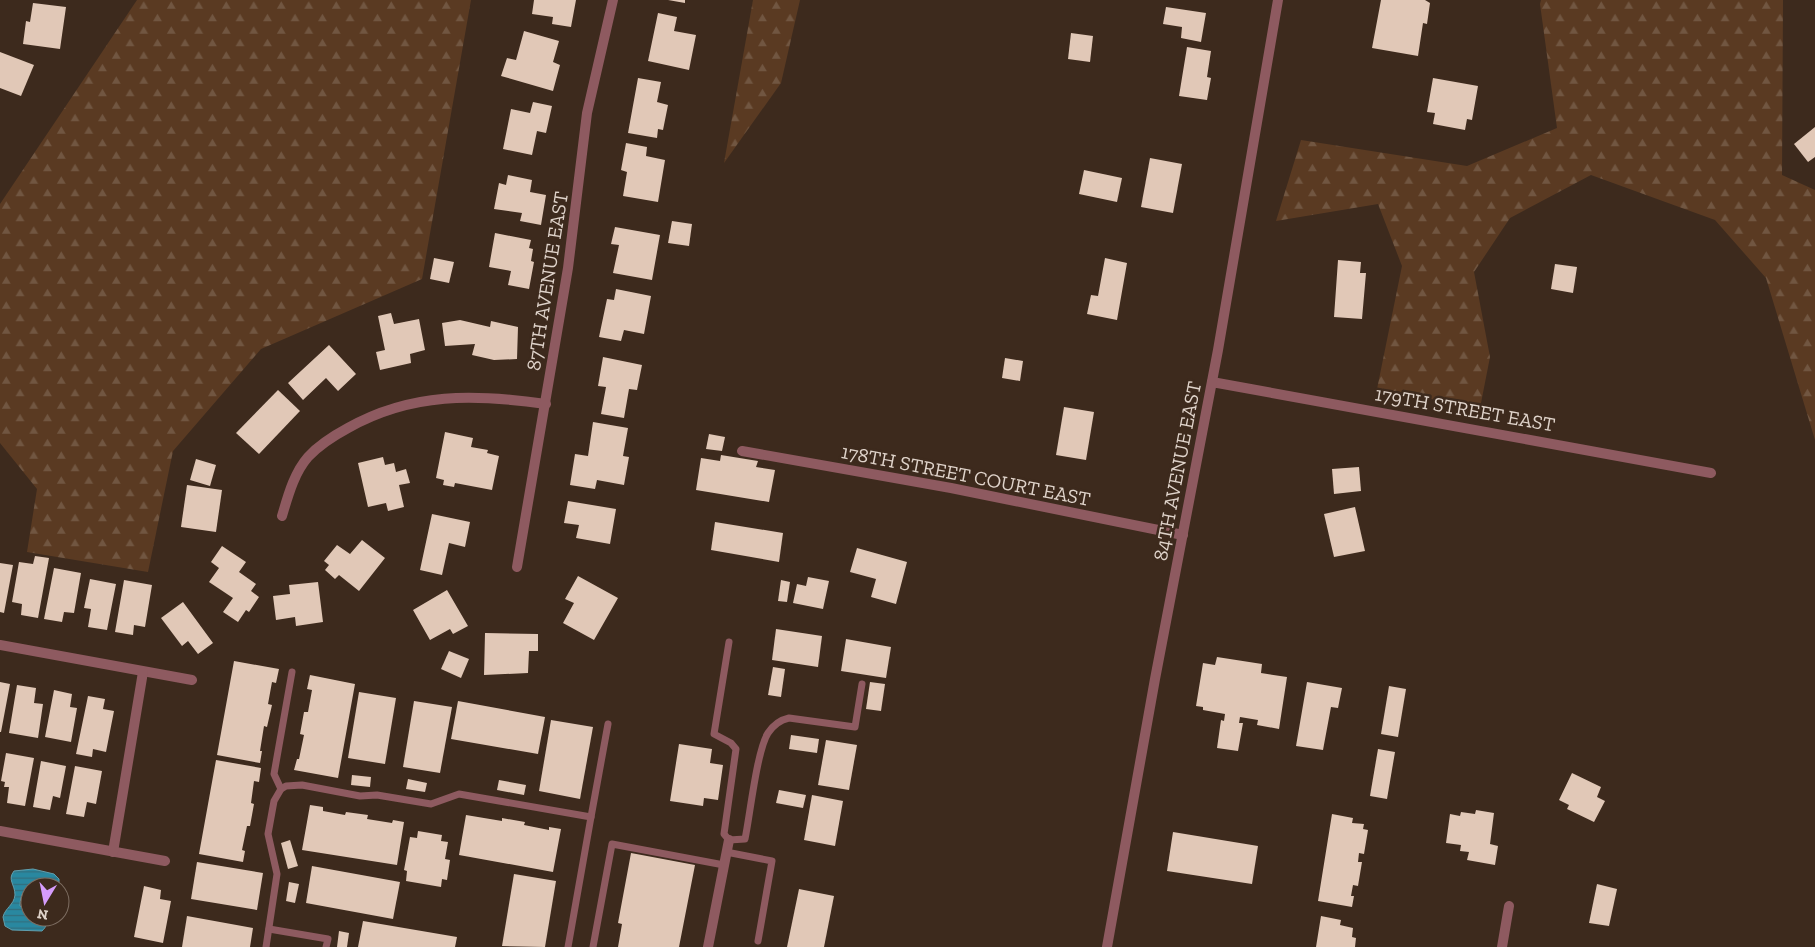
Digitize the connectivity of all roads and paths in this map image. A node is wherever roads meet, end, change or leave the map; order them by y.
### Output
1 (613, 0) edge
2 (1278, 0) edge
3 (1212, 382) junction
4 (546, 404) junction
5 (742, 451) dead end
6 (1711, 473) dead end
7 (282, 516) dead end
8 (1183, 535) junction
9 (517, 567) dead end
10 (729, 642) dead end
11 (0, 645) edge
12 (143, 672) junction
13 (292, 672) dead end
14 (192, 680) dead end
15 (862, 684) dead end
16 (608, 724) dead end
17 (281, 789) junction
18 (591, 817) junction
19 (0, 831) edge
20 (729, 840) junction
21 (113, 852) junction
22 (726, 852) junction
23 (164, 861) dead end
24 (724, 865) junction
25 (1509, 906) dead end
26 (269, 928) junction
27 (758, 941) dead end
28 (266, 947) edge
29 (326, 947) edge
30 (568, 947) edge
31 (593, 947) edge
32 (708, 947) edge
33 (1107, 947) edge
34 (1502, 947) edge

1 - 4 street, 87TH AVENUE EAST
2 - 3 street, 84TH AVENUE EAST
3 - 6 street, 179TH STREET EAST
3 - 8 street, 84TH AVENUE EAST
4 - 7 street
4 - 9 street, 87TH AVENUE EAST
5 - 8 street, 178TH STREET COURT EAST
8 - 33 street, 84TH AVENUE EAST
10 - 20 lane
11 - 12 street
12 - 14 street
12 - 21 street
13 - 17 lane
15 - 20 lane
16 - 18 lane
17 - 18 lane
17 - 26 lane
18 - 30 lane
19 - 21 street
20 - 22 street
21 - 23 street
22 - 24 street
22 - 27 lane
24 - 31 lane
24 - 32 street
25 - 34 street
26 - 28 lane
26 - 29 lane

